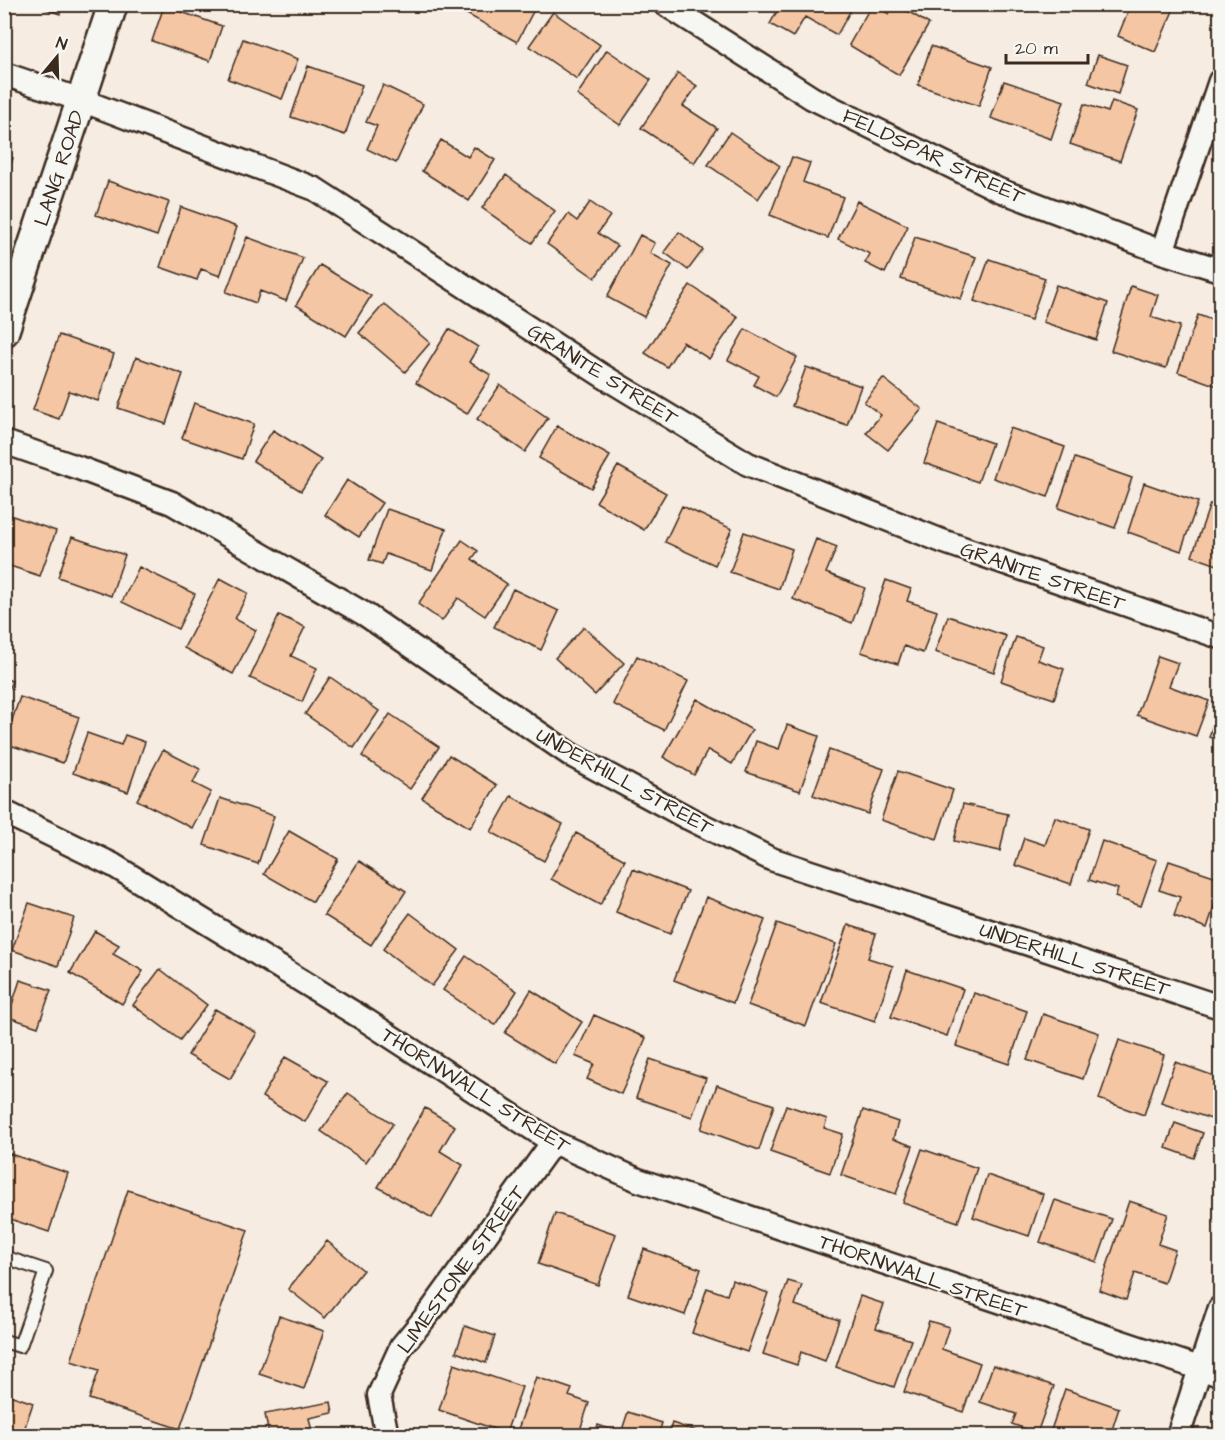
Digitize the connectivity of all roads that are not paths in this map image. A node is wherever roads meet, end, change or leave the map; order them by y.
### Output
1 (113, 4) edge
2 (664, 4) edge
3 (4, 74) edge
4 (1221, 81) edge
5 (81, 100) junction
6 (1162, 252) junction
7 (1221, 270) edge
8 (4, 332) edge
9 (4, 442) edge
10 (1221, 637) edge
11 (4, 812) edge
12 (1221, 1007) edge
13 (553, 1142) junction
14 (4, 1257) edge
15 (1221, 1308) edge
16 (4, 1341) edge
17 (1210, 1372) edge
18 (387, 1436) edge
19 (1178, 1436) edge

1 - 5 street, LANG ROAD
2 - 6 street, FELDSPAR STREET
3 - 5 street, GRANITE STREET
4 - 6 street
5 - 8 street, LANG ROAD
5 - 10 street, GRANITE STREET
6 - 7 street, FELDSPAR STREET
9 - 12 street, UNDERHILL STREET
11 - 13 street, THORNWALL STREET
13 - 17 street, THORNWALL STREET
13 - 18 street, LIMESTONE STREET
14 - 16 lane
15 - 17 street
17 - 19 street

